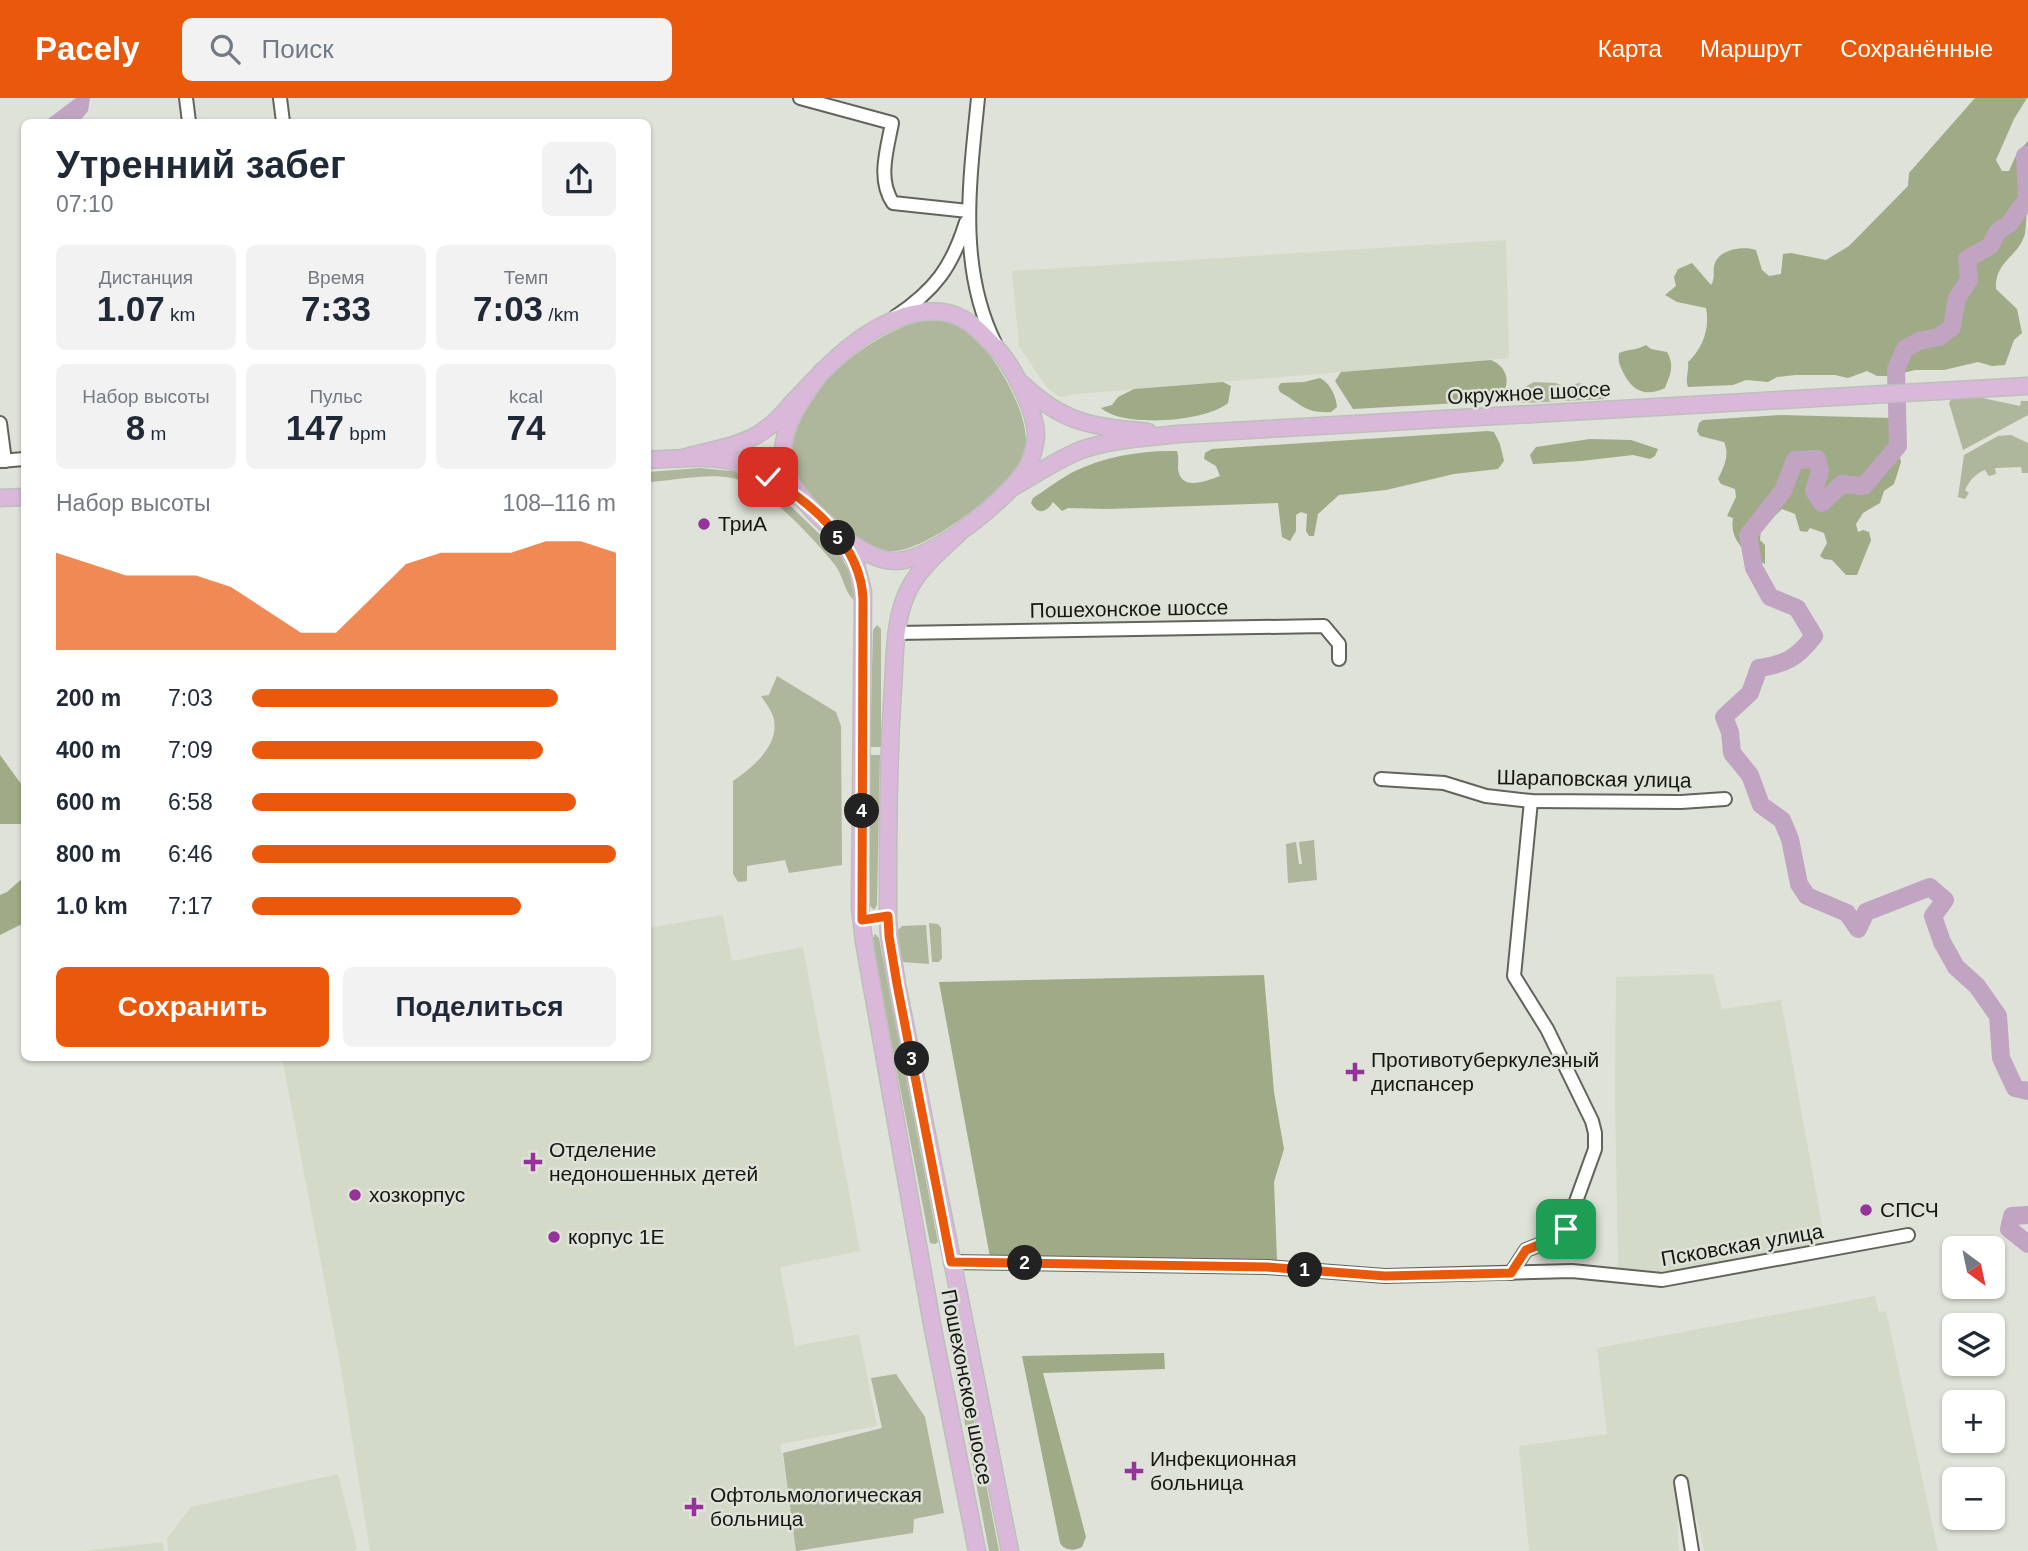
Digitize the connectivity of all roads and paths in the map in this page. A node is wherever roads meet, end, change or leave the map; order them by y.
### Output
1 (186, 98) edge
2 (280, 98) edge
3 (800, 98) edge
4 (978, 98) edge
5 (190, 119) edge
6 (283, 119) edge
7 (968, 215) junction
8 (888, 322) junction
9 (999, 350) junction
10 (822, 371) junction
11 (1017, 379) junction
12 (2028, 386) edge
13 (0, 423) edge
14 (1178, 434) junction
15 (683, 458) junction
16 (21, 459) edge
17 (651, 460) edge
18 (3, 461) edge
19 (1010, 489) junction
20 (21, 497) edge
21 (0, 498) edge
22 (808, 505) junction
23 (833, 530) junction
24 (958, 533) junction
25 (897, 633) junction
26 (1339, 659) dead end
27 (1381, 779) dead end
28 (1725, 799) dead end
29 (1531, 801) junction
30 (888, 916) junction
31 (862, 920) junction
32 (1908, 1235) dead end
33 (951, 1262) junction
34 (1511, 1273) junction
35 (962, 1317) junction
36 (932, 1324) junction
37 (1681, 1482) dead end
38 (977, 1551) edge
39 (1010, 1551) edge
40 (1692, 1551) edge

1 - 5 street
2 - 6 street
3 - 7 street
4 - 7 street
7 - 8 street
7 - 9 street
8 - 9 main road, Окружное шоссе
8 - 10 main road, Окружное шоссе
9 - 11 main road, Окружное шоссе
10 - 15 main road, Окружное шоссе
10 - 22 main road, Окружное шоссе
11 - 14 main road, Окружное шоссе
11 - 19 main road, Окружное шоссе
12 - 14 main road, Окружное шоссе
13 - 18 street
14 - 19 main road, Окружное шоссе
15 - 17 main road, Окружное шоссе
15 - 22 main road, Окружное шоссе
16 - 18 street
19 - 24 main road, Окружное шоссе
20 - 21 main road
22 - 23 main road, Окружное шоссе
23 - 24 main road, Окружное шоссе
23 - 31 main road, Пошехонское шоссе
24 - 25 main road, Пошехонское шоссе
25 - 26 street, Пошехонское шоссе
25 - 30 main road, Пошехонское шоссе
27 - 29 street, Шараповская улица
28 - 29 street, Шараповская улица
29 - 34 street
30 - 31 main road
30 - 33 main road, Пошехонское шоссе
31 - 36 main road, Пошехонское шоссе
32 - 34 street, Псковская улица
33 - 34 street, Псковская улица
33 - 35 main road, Пошехонское шоссе
35 - 36 main road
35 - 39 main road, Пошехонское шоссе
36 - 38 main road, Пошехонское шоссе
37 - 40 street

